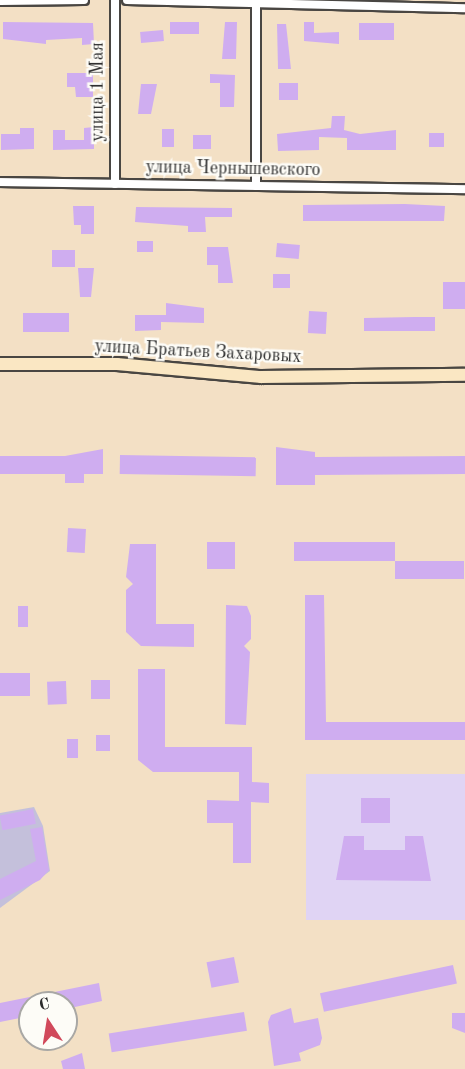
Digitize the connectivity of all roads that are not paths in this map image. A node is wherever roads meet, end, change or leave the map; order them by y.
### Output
1 (84, 0) edge
2 (115, 0) edge
3 (127, 0) edge
4 (0, 1) edge
5 (256, 2) edge
6 (465, 8) edge
7 (0, 182) edge
8 (115, 184) junction
9 (255, 186) junction
10 (465, 189) edge
11 (0, 364) edge
12 (465, 375) edge

1 - 4 street
2 - 8 street, улица 1 Мая
3 - 5 street
5 - 6 street
5 - 9 street
7 - 8 street, улица Чернышевского
8 - 9 street, улица Чернышевского
9 - 10 street, улица Чернышевского
11 - 12 main road, улица Братьев Захаровых

